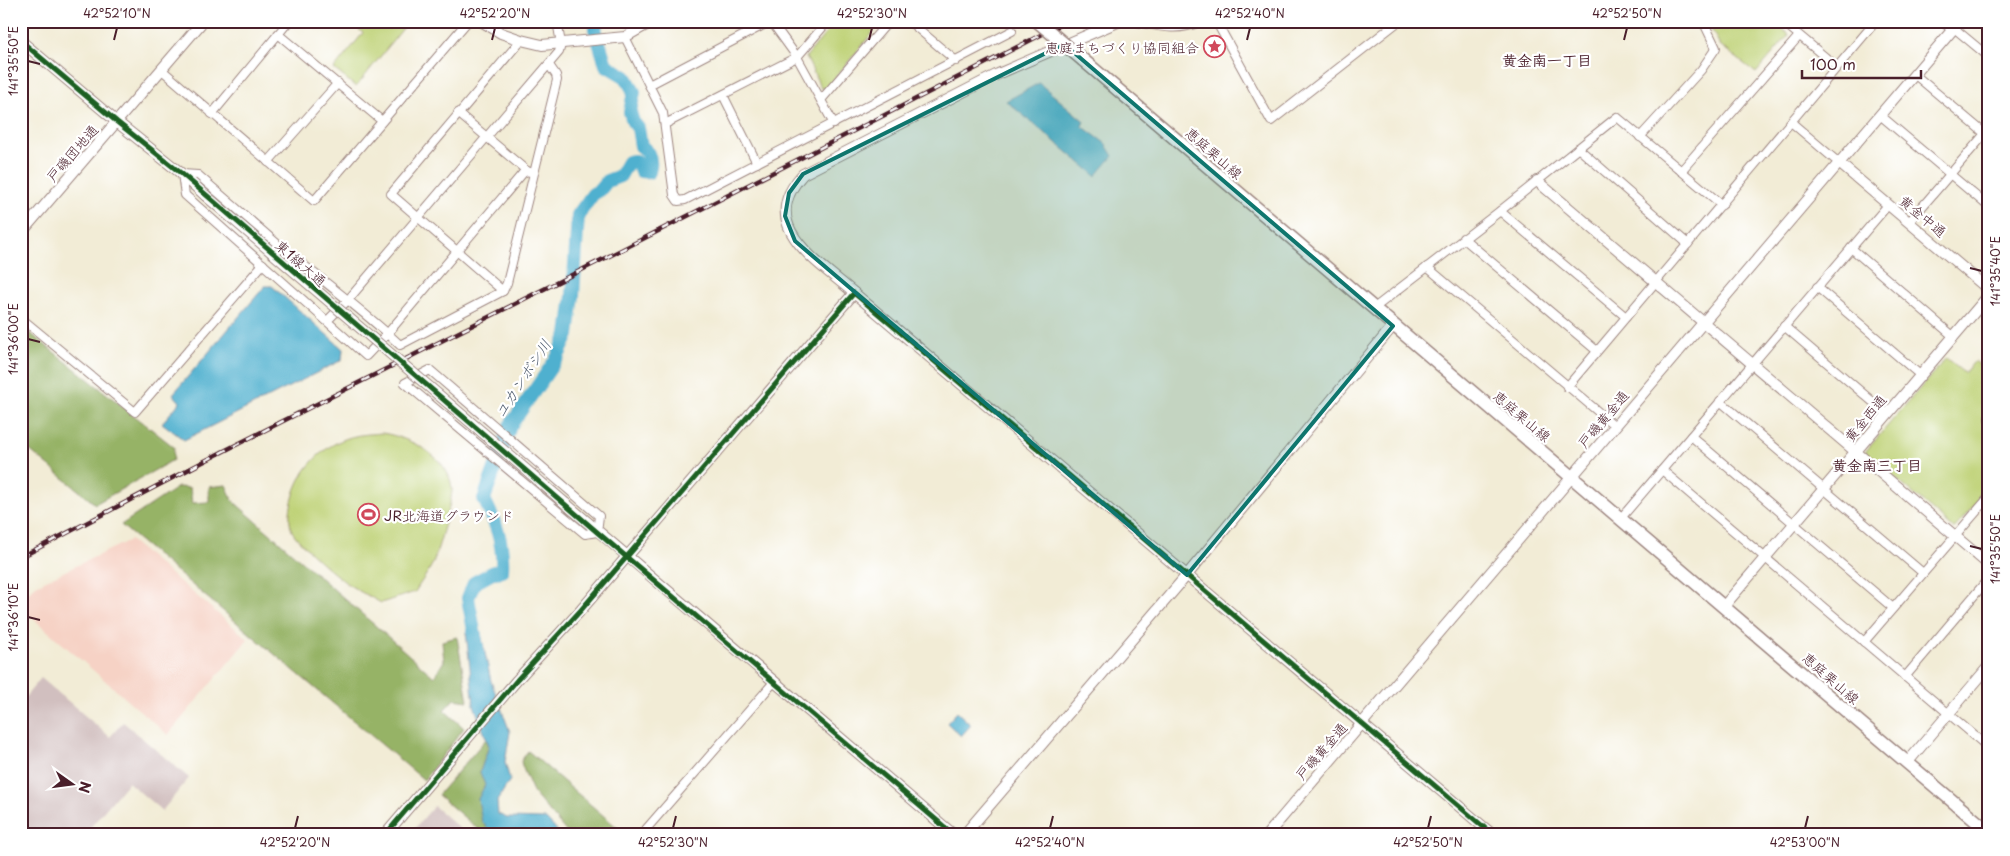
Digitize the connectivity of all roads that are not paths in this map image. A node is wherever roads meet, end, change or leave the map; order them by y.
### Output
1 (203, 21) edge
2 (289, 21) edge
3 (468, 21) edge
4 (481, 21) edge
5 (557, 21) edge
6 (653, 21) edge
7 (771, 21) edge
8 (828, 21) edge
9 (889, 21) edge
10 (908, 21) edge
11 (1037, 21) edge
12 (1120, 21) edge
13 (1137, 21) edge
14 (1199, 21) edge
15 (1216, 21) edge
16 (1399, 21) edge
17 (1703, 21) edge
18 (1782, 21) edge
19 (1863, 21) edge
20 (1942, 21) edge
21 (1873, 24) edge
22 (1955, 26) edge
23 (1012, 31) dead end
24 (278, 34) junction
25 (1798, 36) junction
26 (625, 37) junction
27 (521, 40) junction
28 (21, 41) edge
29 (561, 44) junction
30 (797, 57) junction
31 (1989, 57) edge
32 (956, 61) junction
33 (549, 65) junction
34 (1837, 67) junction
35 (162, 70) junction
36 (1914, 74) junction
37 (338, 83) junction
38 (649, 85) junction
39 (722, 95) junction
40 (821, 100) junction
41 (458, 113) junction
42 (212, 114) junction
43 (1880, 114) junction
44 (382, 121) junction
45 (117, 122) junction
46 (1791, 122) junction
47 (665, 124) junction
48 (834, 124) junction
49 (1987, 133) edge
50 (1640, 136) junction
51 (487, 137) junction
52 (1578, 148) junction
53 (268, 162) junction
54 (757, 163) junction
55 (1839, 163) junction
56 (1682, 171) junction
57 (530, 172) junction
58 (182, 174) junction
59 (1950, 174) junction
60 (1538, 181) junction
61 (1722, 205) junction
62 (1888, 205) junction
63 (1989, 207) edge
64 (1500, 211) junction
65 (418, 218) junction
66 (1909, 222) junction
67 (21, 233) edge
68 (1463, 238) junction
69 (1688, 244) junction
70 (1851, 248) junction
71 (456, 252) junction
72 (263, 264) junction
73 (1427, 267) junction
74 (1655, 282) junction
75 (1817, 288) junction
76 (1989, 290) edge
77 (503, 291) junction
78 (854, 293) junction
79 (1989, 294) edge
80 (348, 300) junction
81 (1373, 309) junction
82 (1626, 317) junction
83 (21, 318) edge
84 (327, 321) junction
85 (1703, 323) junction
86 (1393, 326) junction
87 (1784, 326) junction
88 (388, 333) junction
89 (1953, 336) junction
90 (1597, 352) junction
91 (1752, 364) junction
92 (1920, 375) junction
93 (1567, 386) junction
94 (1720, 401) junction
95 (1887, 414) junction
96 (1615, 426) junction
97 (1691, 436) junction
98 (1855, 452) junction
99 (1662, 470) junction
100 (1572, 477) junction
101 (1822, 489) junction
102 (1989, 498) edge
103 (1621, 518) junction
104 (1793, 523) junction
105 (598, 532) junction
106 (1955, 537) junction
107 (627, 556) junction
108 (1764, 559) junction
109 (1989, 566) edge
110 (1923, 574) junction
111 (1187, 575) junction
112 (1989, 578) edge
113 (1724, 606) junction
114 (1893, 608) junction
115 (1864, 642) junction
116 (1989, 666) edge
117 (1905, 677) junction
118 (774, 682) junction
119 (1947, 714) junction
120 (1362, 724) junction
121 (1989, 748) edge
122 (1907, 763) junction
123 (1989, 832) edge
124 (385, 835) edge
125 (641, 835) edge
126 (954, 835) edge
127 (964, 835) edge
128 (1267, 835) edge
129 (1493, 835) edge

1 - 35 street, 戸磯団地通
2 - 24 street
3 - 44 street
4 - 27 street
5 - 29 street
6 - 26 street
7 - 30 street
7 - 38 street
8 - 30 street
9 - 40 street
10 - 32 street
11 - 81 main road, 恵庭栗山線, bridge
12 - 78 street
13 - 14 street
15 - 16 street
17 - 50 street
18 - 25 street
19 - 21 street
20 - 22 street
21 - 34 street
22 - 31 street
22 - 36 street, 戸磯黄金通
23 - 32 street
24 - 37 street
24 - 42 street
25 - 34 street
25 - 56 street
26 - 29 street
26 - 38 street
27 - 29 street
27 - 41 street
28 - 45 street, 東1線大通
29 - 33 street
30 - 39 street
30 - 40 street
32 - 48 street
33 - 51 street
33 - 57 street
34 - 46 street
35 - 42 street
35 - 45 street, 戸磯団地通
36 - 43 street, 戸磯黄金通
36 - 49 street
37 - 44 street
37 - 53 street
38 - 47 street
39 - 47 street
39 - 54 street
40 - 48 street
41 - 51 street
41 - 65 street
42 - 53 street
43 - 55 street, 戸磯黄金通
43 - 59 street
44 - 53 street
45 - 58 street, 東1線大通
45 - 67 street, 戸磯団地通
46 - 55 street
46 - 61 street
47 - 54 street
48 - 54 street
49 - 59 street
50 - 52 street
50 - 56 street
51 - 57 street
51 - 65 street
52 - 60 street
52 - 69 street
55 - 62 street, 黄金中通
55 - 85 street, 戸磯黄金通
56 - 61 street
57 - 71 street
57 - 77 street
58 - 72 street
58 - 80 street
58 - 105 street, 東1線大通, bridge
59 - 63 street
59 - 66 street
60 - 64 street
60 - 74 street
61 - 69 street
62 - 66 street, 黄金中通
62 - 70 street
64 - 68 street
64 - 82 street
65 - 71 street
65 - 80 street
66 - 76 street, 黄金中通
68 - 73 street
68 - 90 street
69 - 74 street
70 - 75 street
70 - 89 street
71 - 77 street
71 - 88 street
72 - 83 street
72 - 84 street
73 - 81 street
73 - 93 street
74 - 82 street
74 - 85 street
75 - 87 street
75 - 92 street
77 - 88 street
78 - 107 street
78 - 111 street
79 - 89 street, 黄金西通
80 - 84 street
80 - 88 street
81 - 86 main road, 恵庭栗山線
82 - 90 street
84 - 88 street
85 - 91 street
85 - 96 street, 戸磯黄金通
86 - 100 main road, 恵庭栗山線
86 - 111 street
87 - 91 street
87 - 95 street
89 - 92 street, 黄金西通
90 - 93 street
91 - 94 street
91 - 98 street
92 - 95 street, 黄金西通
93 - 96 street
94 - 97 street
94 - 101 street
95 - 98 street, 黄金西通
96 - 100 street, 戸磯黄金通
97 - 99 street
97 - 104 street
98 - 101 street, 黄金西通
98 - 106 street
99 - 103 street
99 - 108 street
100 - 103 main road, 恵庭栗山線
100 - 120 street, 戸磯黄金通
101 - 104 street, 黄金西通
101 - 110 street
102 - 106 street
103 - 113 main road, 恵庭栗山線
104 - 108 street, 黄金西通
104 - 114 street
105 - 105 street
105 - 107 street, 東1線大通
106 - 109 street
106 - 110 street
107 - 118 street, 東1線大通
107 - 124 street
108 - 113 street, 黄金西通
108 - 115 street
110 - 114 street
111 - 120 street
111 - 127 street
112 - 117 street
113 - 122 main road, 恵庭栗山線
114 - 115 street
115 - 117 street
116 - 119 street
117 - 119 street
118 - 125 street
118 - 126 street, 東1線大通
119 - 121 street
119 - 122 street
120 - 128 street, 戸磯黄金通
120 - 129 street
122 - 123 main road, 恵庭栗山線

